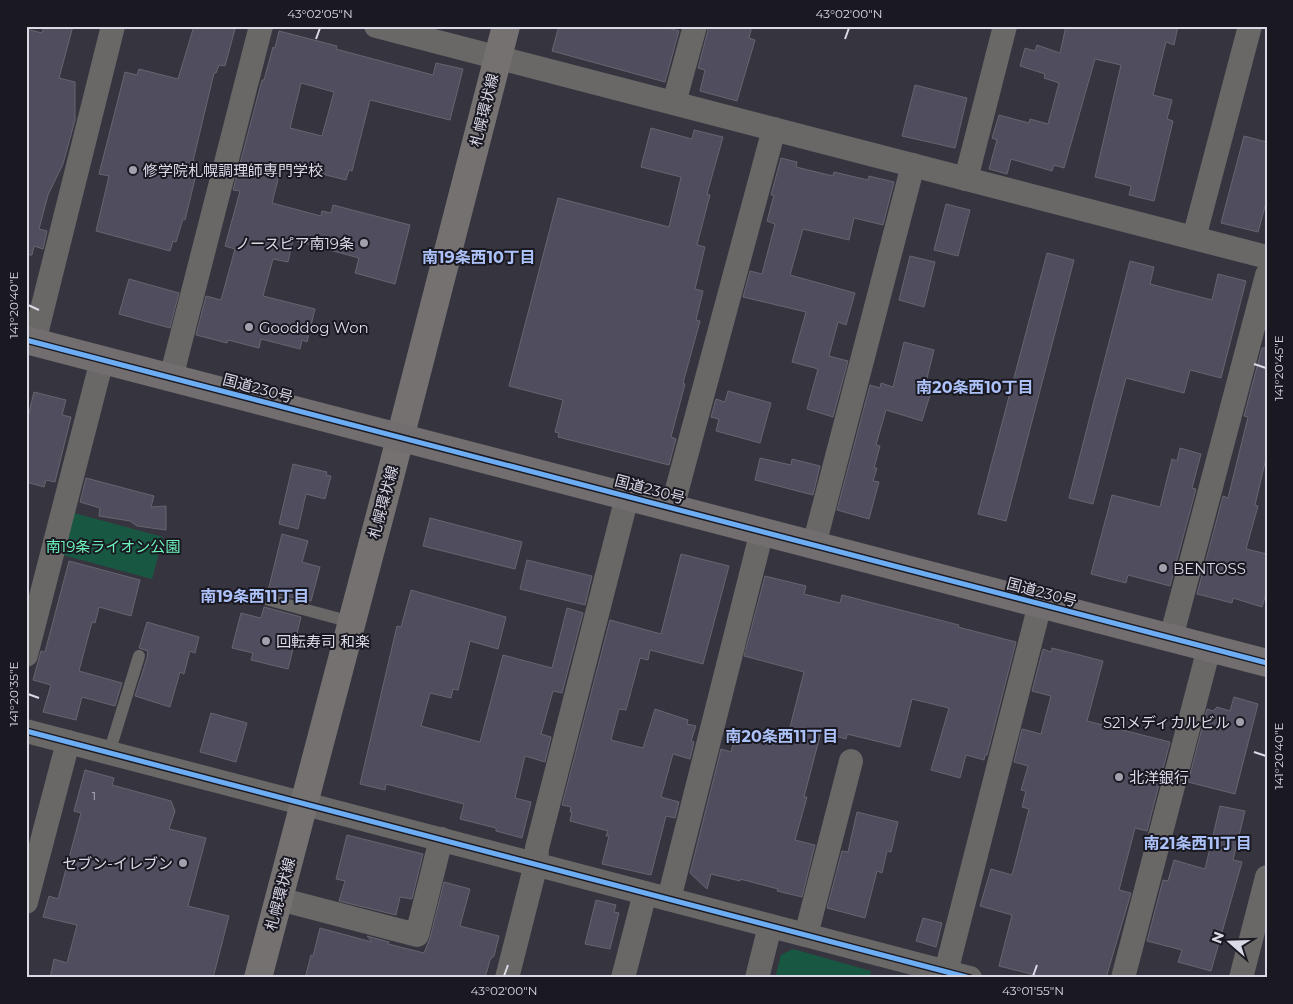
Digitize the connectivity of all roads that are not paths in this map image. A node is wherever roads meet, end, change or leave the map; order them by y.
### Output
1 (113, 26) edge
2 (261, 26) edge
3 (376, 26) edge
4 (506, 26) edge
5 (695, 26) edge
6 (1005, 26) edge
7 (1250, 26) edge
8 (498, 58) junction
9 (674, 103) junction
10 (774, 130) junction
11 (913, 165) junction
12 (966, 179) junction
13 (1194, 238) junction
14 (1267, 257) edge
15 (1267, 274) edge
16 (30, 341) edge
17 (102, 360) junction
18 (172, 378) junction
19 (400, 438) junction
20 (628, 496) junction
21 (672, 508) junction
22 (762, 532) junction
23 (814, 545) junction
24 (262, 598) dead end
25 (1040, 604) junction
26 (351, 622) junction
27 (1171, 638) junction
28 (1208, 648) junction
29 (26, 655) edge
30 (139, 656) dead end
31 (1267, 663) edge
32 (26, 731) edge
33 (68, 742) junction
34 (110, 753) junction
35 (851, 760) dead end
36 (304, 803) junction
37 (441, 839) junction
38 (536, 864) junction
39 (1267, 878) edge
40 (645, 893) junction
41 (279, 899) junction
42 (669, 899) junction
43 (26, 902) edge
44 (770, 926) junction
45 (806, 935) junction
46 (946, 972) junction
47 (258, 978) edge
48 (508, 978) edge
49 (623, 978) edge
50 (757, 978) edge
51 (970, 978) edge
52 (1123, 978) edge
53 (1240, 978) edge

1 - 16 street
2 - 18 street
3 - 8 street
4 - 8 main road, 札幌環状線
5 - 9 street
6 - 12 street
7 - 13 street
8 - 9 street
8 - 19 main road, 札幌環状線
9 - 10 street
10 - 11 street
10 - 21 street
11 - 12 street
11 - 23 street
12 - 13 street
13 - 14 street
15 - 27 street
16 - 17 highway, 国道230号
17 - 18 highway, 国道230号
17 - 29 street
18 - 19 highway, 国道230号
19 - 20 highway, 国道230号
19 - 26 main road, 札幌環状線
20 - 21 highway, 国道230号
20 - 38 street
21 - 22 highway, 国道230号
22 - 23 highway, 国道230号
22 - 42 street
23 - 25 highway, 国道230号
24 - 26 lane
25 - 27 highway, 国道230号
25 - 46 street
26 - 36 main road, 札幌環状線
27 - 28 highway, 国道230号
28 - 31 highway, 国道230号
28 - 52 street
30 - 34 lane
32 - 33 street
33 - 34 street
33 - 43 street
34 - 36 street
35 - 45 street
36 - 37 street
36 - 41 main road, 札幌環状線
37 - 38 street
37 - 41 street
38 - 40 street
38 - 48 street
39 - 53 street
40 - 42 street
40 - 49 street
41 - 47 main road, 札幌環状線
42 - 44 street
44 - 45 street
44 - 50 street
45 - 46 street
46 - 51 street

